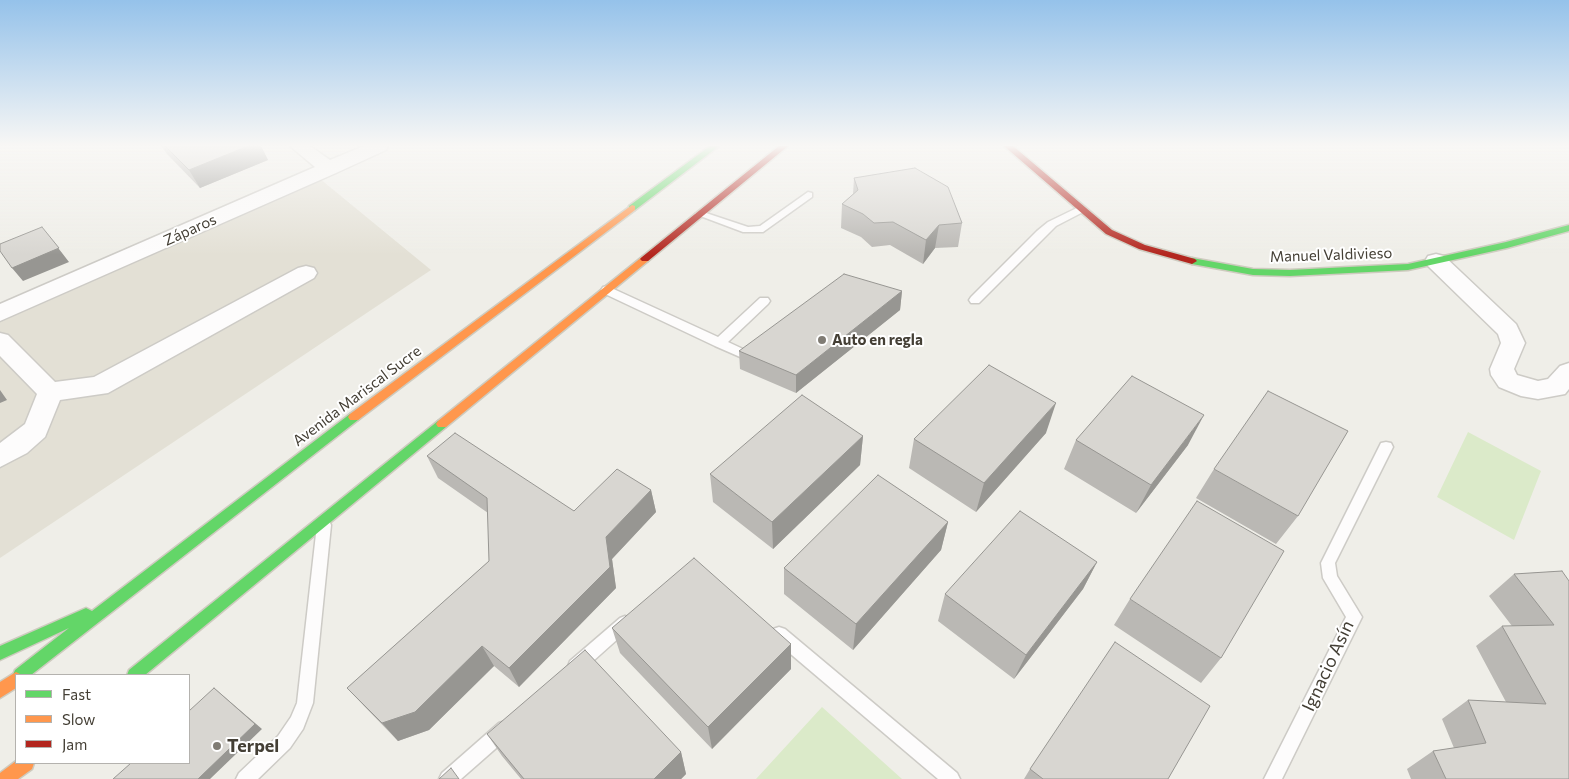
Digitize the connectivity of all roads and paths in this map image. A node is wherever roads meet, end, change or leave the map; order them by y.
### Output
1 (299, 182) edge
2 (667, 182) edge
3 (739, 182) edge
4 (1049, 182) edge
5 (808, 195) dead end
6 (1081, 210) junction
7 (700, 214) junction
8 (1569, 228) edge
9 (1436, 262) junction
10 (306, 273) dead end
11 (607, 290) junction
12 (975, 300) dead end
13 (764, 301) dead end
14 (0, 314) edge
15 (0, 341) edge
16 (719, 343) junction
17 (765, 364) edge
18 (1569, 372) edge
19 (50, 392) junction
20 (1386, 447) dead end
21 (0, 456) edge
22 (325, 520) junction
23 (117, 600) junction
24 (640, 609) edge
25 (764, 622) edge
26 (0, 653) edge
27 (21, 674) edge
28 (135, 674) edge
29 (15, 679) edge
30 (561, 680) edge
31 (0, 691) edge
32 (517, 718) edge
33 (25, 764) edge
34 (6, 779) edge
35 (245, 779) edge
36 (448, 779) edge
37 (951, 779) edge
38 (1273, 779) edge

1 - 14 street, Záparos
2 - 23 main road, Avenida Mariscal Sucre
3 - 7 main road
4 - 6 main road, Manuel Valdivieso
5 - 7 lane
6 - 9 main road, Manuel Valdivieso
6 - 12 lane
7 - 11 main road
8 - 9 main road, Manuel Valdivieso
9 - 18 street
10 - 19 street
11 - 16 lane
11 - 22 main road
13 - 16 lane
15 - 19 street
16 - 17 lane
19 - 21 street
20 - 38 lane, Ignacio Asín
22 - 28 main road
22 - 35 lane
23 - 26 main road
23 - 27 main road, Avenida Mariscal Sucre
24 - 30 lane
25 - 37 lane
29 - 31 main road
32 - 36 lane
33 - 34 main road

